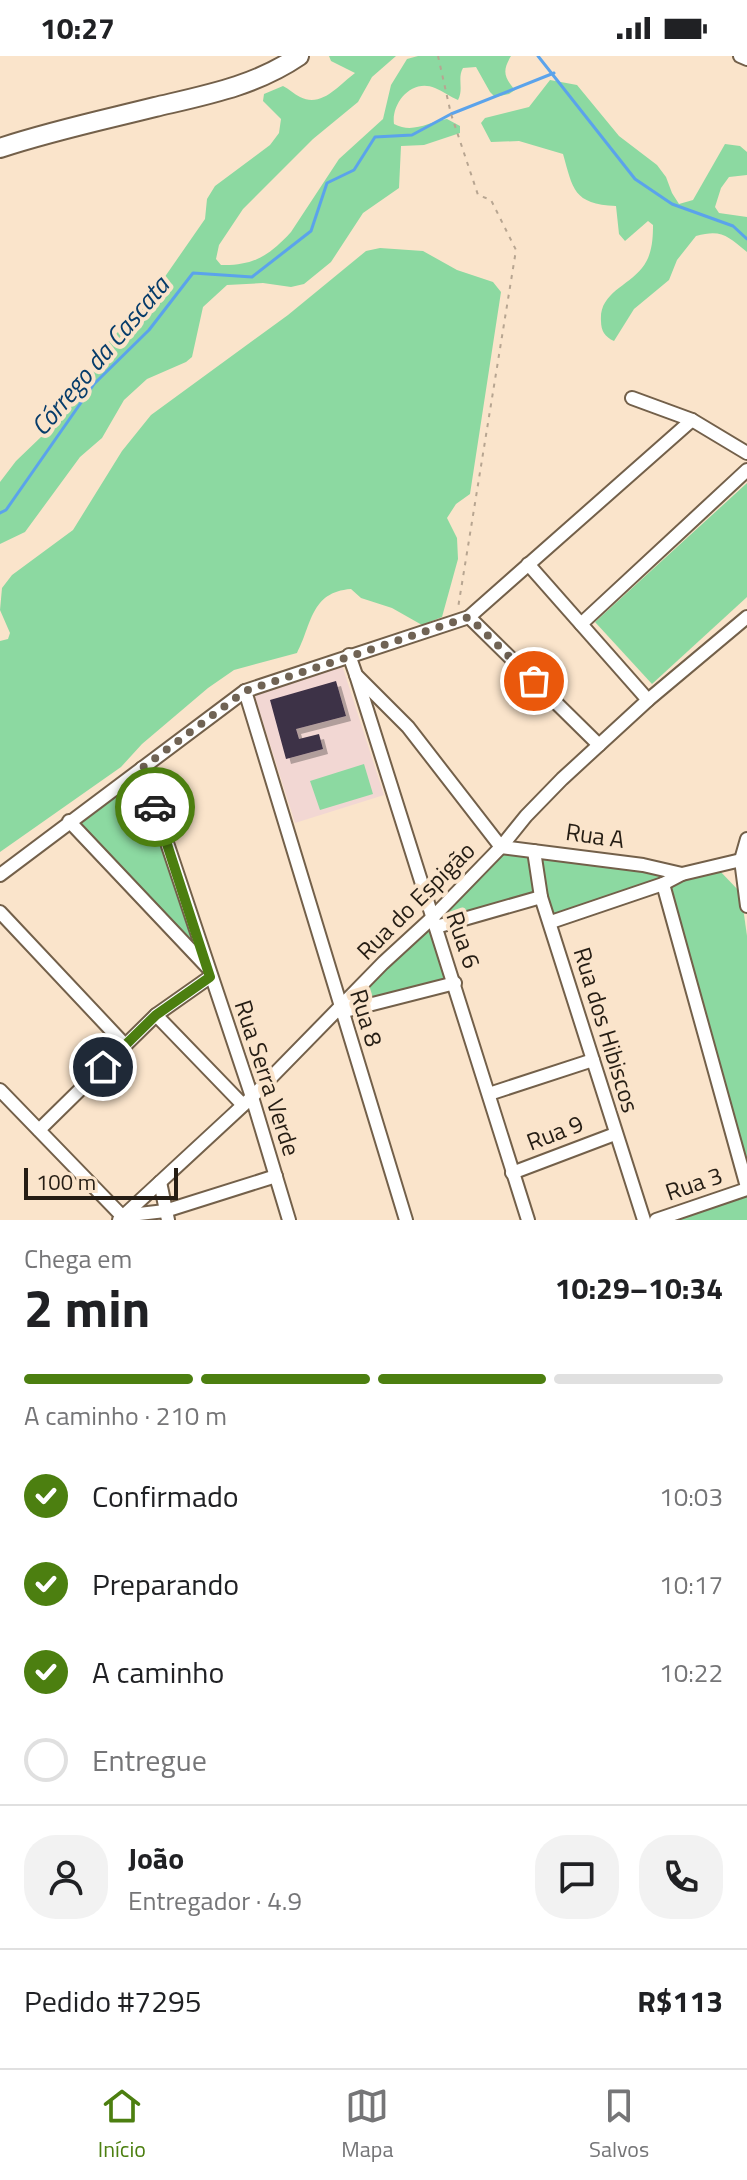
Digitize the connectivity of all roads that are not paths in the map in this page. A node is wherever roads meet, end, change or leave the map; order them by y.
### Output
1 (299, 56) edge
2 (740, 56) edge
3 (747, 59) edge
4 (0, 148) edge
5 (632, 398) dead end
6 (692, 420) junction
7 (747, 453) edge
8 (747, 470) edge
9 (528, 564) junction
10 (747, 617) edge
11 (463, 619) junction
12 (581, 624) junction
13 (349, 655) junction
14 (356, 675) junction
15 (245, 691) junction
16 (648, 700) junction
17 (599, 745) junction
18 (142, 768) junction
19 (69, 821) junction
20 (747, 839) edge
21 (501, 847) junction
22 (534, 851) junction
23 (741, 860) junction
24 (682, 874) junction
25 (0, 875) edge
26 (663, 884) junction
27 (541, 897) junction
28 (747, 906) edge
29 (0, 912) edge
30 (551, 922) junction
31 (434, 923) junction
32 (208, 972) junction
33 (455, 983) junction
34 (340, 1010) junction
35 (156, 1015) junction
36 (125, 1045) junction
37 (593, 1060) junction
38 (0, 1090) edge
39 (489, 1094) junction
40 (247, 1101) junction
41 (39, 1130) junction
42 (615, 1134) junction
43 (512, 1173) junction
44 (276, 1176) junction
45 (160, 1182) junction
46 (747, 1188) edge
47 (167, 1215) edge
48 (120, 1218) edge
49 (289, 1220) edge
50 (406, 1220) edge
51 (528, 1220) edge
52 (644, 1220) edge
53 (656, 1220) edge

1 - 4 street
2 - 3 street
5 - 6 street
6 - 7 street
6 - 9 street
8 - 12 street
9 - 11 street
9 - 12 street
10 - 16 street, Rua do Espigão
11 - 13 street
11 - 17 street
12 - 16 street
13 - 14 street
13 - 15 street
14 - 21 street
14 - 31 street, Rua 6
15 - 18 street
15 - 34 street, Rua 8
16 - 17 street, Rua do Espigão
17 - 21 street, Rua do Espigão
18 - 19 street
18 - 32 street, Rua Serra Verde
19 - 25 street
19 - 32 street
20 - 23 street
21 - 22 street, Rua A
21 - 31 street, Rua do Espigão
22 - 24 street, Rua A
22 - 27 street, Rua dos Hibiscos
23 - 24 street
23 - 28 street
24 - 26 street
26 - 30 street
26 - 46 street
27 - 30 street, Rua dos Hibiscos
27 - 31 street
29 - 36 street
30 - 37 street, Rua dos Hibiscos
31 - 33 street, Rua 6
31 - 34 street, Rua do Espigão
32 - 35 street
32 - 40 street, Rua Serra Verde
33 - 34 street
33 - 39 street, Rua 6
34 - 40 street, Rua do Espigão
34 - 50 street, Rua 8
35 - 36 street
35 - 40 street
36 - 41 street
37 - 39 street
37 - 42 street, Rua dos Hibiscos
38 - 41 street
39 - 43 street, Rua 6
40 - 44 street, Rua Serra Verde
40 - 45 street, Rua do Espigão
41 - 48 street
42 - 43 street, Rua 9
42 - 52 street, Rua dos Hibiscos
43 - 51 street, Rua 6
44 - 47 street
44 - 49 street, Rua Serra Verde
45 - 47 street
45 - 48 street, Rua do Espigão
46 - 53 street, Rua 3
47 - 48 street

